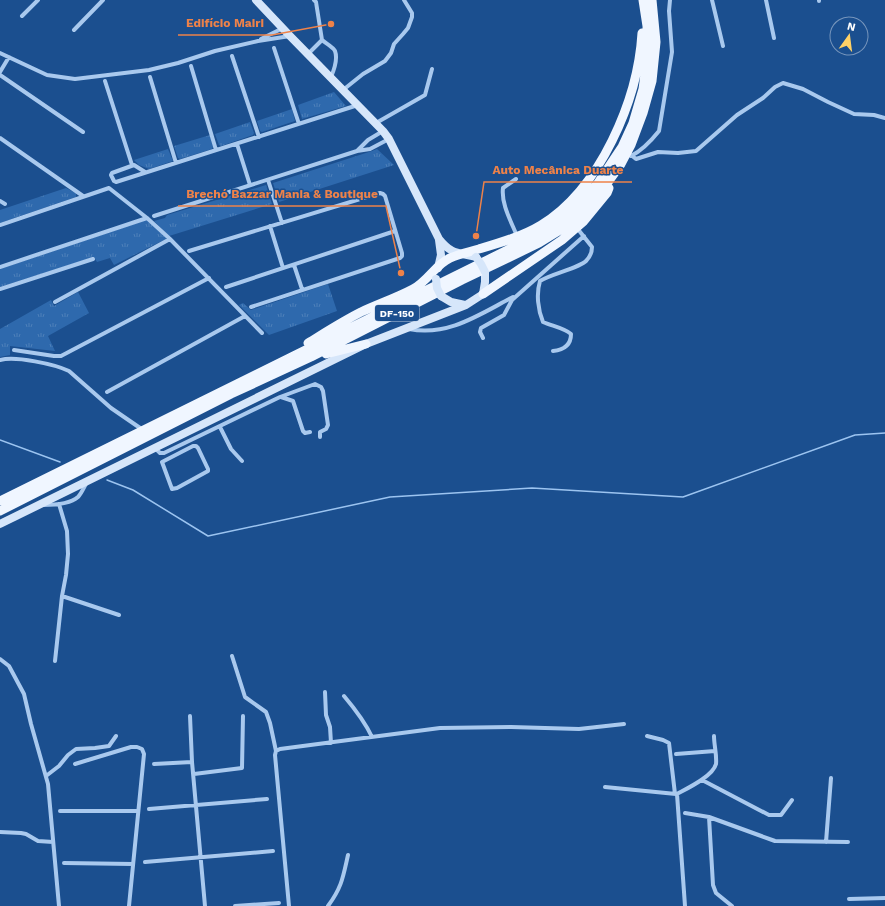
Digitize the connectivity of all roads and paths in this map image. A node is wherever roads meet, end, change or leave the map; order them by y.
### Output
1 (38, 0) edge
2 (103, 0) edge
3 (256, 0) edge
4 (314, 0) edge
5 (404, 0) edge
6 (643, 0) edge
7 (652, 0) edge
8 (670, 0) edge
9 (712, 0) edge
10 (766, 0) edge
11 (22, 16) dead end
12 (282, 28) junction
13 (74, 30) dead end
14 (290, 36) junction
15 (774, 38) dead end
16 (322, 40) junction
17 (258, 41) junction
18 (723, 46) dead end
19 (274, 48) dead end
20 (0, 53) edge
21 (308, 54) junction
22 (232, 56) dead end
23 (9, 57) junction
24 (190, 66) dead end
25 (432, 70) dead end
26 (0, 72) edge
27 (0, 75) edge
28 (150, 77) dead end
29 (331, 77) junction
30 (105, 81) dead end
31 (343, 90) junction
32 (358, 105) junction
33 (885, 118) edge
34 (376, 123) junction
35 (299, 124) junction
36 (383, 130) junction
37 (83, 132) dead end
38 (259, 137) junction
39 (0, 138) edge
40 (389, 139) junction
41 (238, 144) junction
42 (216, 150) junction
43 (357, 151) junction
44 (625, 159) junction
45 (176, 163) junction
46 (132, 165) junction
47 (145, 172) junction
48 (516, 178) dead end
49 (268, 180) junction
50 (250, 185) junction
51 (83, 196) junction
52 (0, 201) edge
53 (5, 204) dead end
54 (154, 216) dead end
55 (147, 218) junction
56 (282, 223) junction
57 (0, 226) edge
58 (270, 226) junction
59 (576, 227) junction
60 (395, 231) junction
61 (517, 236) junction
62 (584, 236) junction
63 (170, 239) junction
64 (439, 239) junction
65 (189, 251) dead end
66 (460, 254) junction
67 (93, 259) dead end
68 (294, 264) junction
69 (0, 267) edge
70 (438, 267) junction
71 (283, 268) junction
72 (209, 278) junction
73 (226, 287) dead end
74 (0, 289) edge
75 (302, 289) junction
76 (483, 294) junction
77 (518, 295) junction
78 (55, 302) dead end
79 (466, 305) junction
80 (251, 307) dead end
81 (245, 316) junction
82 (405, 328) junction
83 (262, 334) dead end
84 (483, 338) dead end
85 (366, 344) junction
86 (14, 350) dead end
87 (553, 351) dead end
88 (311, 357) junction
89 (0, 360) edge
90 (252, 376) junction
91 (107, 392) dead end
92 (280, 397) junction
93 (220, 426) junction
94 (143, 430) junction
95 (310, 432) dead end
96 (320, 437) dead end
97 (154, 447) junction
98 (175, 448) junction
99 (178, 453) junction
100 (242, 460) dead end
101 (89, 479) junction
102 (0, 501) edge
103 (39, 504) junction
104 (59, 504) junction
105 (0, 510) edge
106 (0, 524) edge
107 (62, 596) junction
108 (119, 615) dead end
109 (232, 656) dead end
110 (0, 659) edge
111 (55, 661) dead end
112 (325, 692) dead end
113 (344, 696) dead end
114 (190, 716) dead end
115 (243, 716) dead end
116 (624, 724) dead end
117 (116, 736) dead end
118 (647, 736) dead end
119 (714, 736) dead end
120 (372, 737) junction
121 (331, 743) junction
122 (276, 751) junction
123 (715, 751) junction
124 (676, 754) dead end
125 (192, 762) junction
126 (75, 764) dead end
127 (154, 764) dead end
128 (194, 774) junction
129 (46, 776) junction
130 (831, 778) dead end
131 (702, 780) junction
132 (605, 787) dead end
133 (676, 794) junction
134 (267, 799) dead end
135 (792, 800) dead end
136 (197, 804) junction
137 (149, 809) dead end
138 (60, 811) dead end
139 (138, 811) junction
140 (685, 813) dead end
141 (709, 817) junction
142 (0, 832) edge
143 (53, 842) junction
144 (826, 842) junction
145 (848, 842) dead end
146 (273, 851) dead end
147 (348, 855) dead end
148 (200, 858) junction
149 (145, 862) dead end
150 (64, 864) dead end
151 (133, 864) junction
152 (885, 898) edge
153 (849, 899) dead end
154 (278, 903) dead end
155 (59, 906) edge
156 (129, 906) edge
157 (205, 906) edge
158 (235, 906) edge
159 (288, 906) edge
160 (328, 906) edge
161 (685, 906) edge
162 (732, 906) edge

1 - 11 street
2 - 13 street
3 - 12 street
4 - 16 street
5 - 31 street
6 - 61 main road
6 - 90 main road, DF-150
7 - 44 main road, DF-150
8 - 44 street
9 - 18 street
10 - 15 street
12 - 14 street
12 - 17 street
14 - 17 street
14 - 21 street
16 - 21 street
16 - 29 street
17 - 23 street
19 - 35 street
20 - 23 street
21 - 29 street
22 - 38 street
23 - 26 street
24 - 42 street
25 - 34 street
27 - 37 street
28 - 45 street
29 - 31 street
30 - 46 street
31 - 32 street
32 - 34 street
32 - 35 street
33 - 44 street
34 - 36 street
35 - 38 street
36 - 40 street
36 - 43 street
38 - 41 street
39 - 51 street
40 - 43 street
40 - 64 street
41 - 42 street
41 - 50 street
42 - 45 street
43 - 49 street
44 - 59 main road
44 - 88 main road, DF-150
45 - 47 street
46 - 47 street
46 - 47 street
48 - 61 street
49 - 50 street
49 - 56 street
50 - 54 street
51 - 55 street
51 - 57 street
52 - 53 street
55 - 63 street
55 - 69 street
56 - 58 street
56 - 60 street
58 - 65 street
58 - 71 street
59 - 62 street
59 - 76 main road
60 - 68 street
60 - 75 street
61 - 66 main road
62 - 77 street
62 - 87 street
63 - 72 street
63 - 78 street
64 - 66 street
64 - 70 street
66 - 70 main road
66 - 76 street, bridge
67 - 74 street
68 - 71 street
68 - 75 street
70 - 79 street, bridge
70 - 90 main road
71 - 73 street
72 - 81 street
72 - 86 street
75 - 80 street
76 - 79 street
77 - 82 street
77 - 84 street
79 - 82 street
81 - 83 street
81 - 91 street
82 - 85 street
85 - 88 main road
85 - 97 street
88 - 105 main road, DF-150
89 - 94 street
90 - 94 main road, DF-150
92 - 93 street
92 - 95 street
92 - 96 street
93 - 98 street
93 - 100 street
94 - 102 main road, DF-150
97 - 98 street
97 - 101 street
98 - 99 street
99 - 99 street
101 - 103 street
101 - 104 street
103 - 104 street
103 - 106 street
104 - 107 street
107 - 108 street
107 - 111 street
109 - 122 street
110 - 129 street
112 - 121 street
113 - 120 street
114 - 125 street
115 - 128 street
116 - 120 street
117 - 129 street
118 - 133 street
119 - 123 street
120 - 121 street
121 - 122 street
122 - 159 street
123 - 124 street
123 - 131 street
125 - 127 street
125 - 128 street
126 - 139 street
128 - 136 street
129 - 143 street
130 - 144 street
131 - 133 street
131 - 135 street
132 - 133 street
133 - 161 street
134 - 136 street
136 - 137 street
136 - 148 street
138 - 139 street
139 - 151 street
140 - 141 street
141 - 144 street
141 - 162 street
142 - 143 street
143 - 155 street
144 - 145 street
146 - 148 street
147 - 160 street
148 - 149 street
148 - 157 street
150 - 151 street
151 - 156 street
152 - 153 street
154 - 158 street

